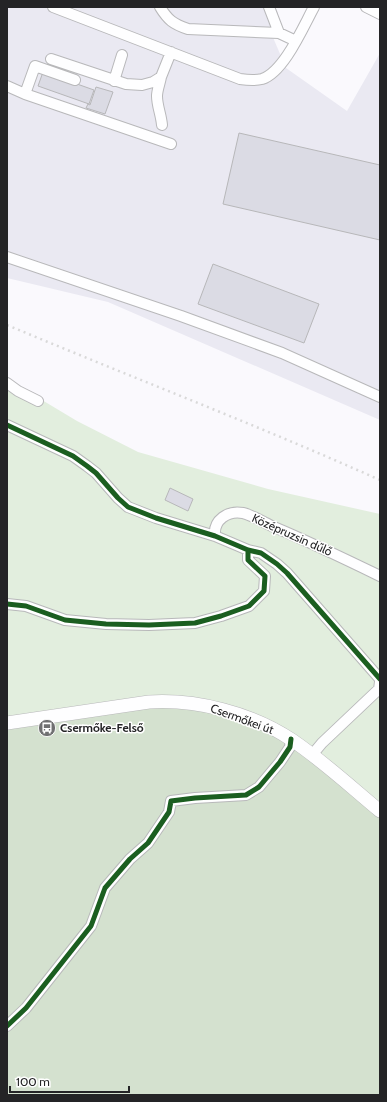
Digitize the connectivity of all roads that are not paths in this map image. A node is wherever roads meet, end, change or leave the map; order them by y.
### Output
1 (53, 7) edge
2 (160, 7) edge
3 (270, 7) edge
4 (314, 7) edge
5 (366, 7) edge
6 (380, 14) edge
7 (279, 33) junction
8 (296, 41) junction
9 (171, 52) junction
10 (122, 55) dead end
11 (51, 59) dead end
12 (162, 77) junction
13 (75, 80) dead end
14 (114, 81) junction
15 (7, 86) edge
16 (25, 94) junction
17 (162, 125) dead end
18 (171, 144) dead end
19 (7, 257) edge
20 (7, 383) edge
21 (380, 397) edge
22 (38, 401) dead end
23 (7, 425) edge
24 (215, 536) junction
25 (248, 550) junction
26 (380, 576) edge
27 (7, 604) edge
28 (380, 685) edge
29 (7, 723) edge
30 (291, 739) junction
31 (312, 755) junction
32 (380, 811) edge
33 (7, 1026) edge

1 - 9 street
2 - 7 street
3 - 7 street
4 - 8 street
5 - 6 street
7 - 8 street
8 - 9 street
9 - 12 street
10 - 14 street
11 - 14 street
12 - 14 street
12 - 17 street
13 - 16 street
15 - 16 street
16 - 18 street
19 - 21 street
20 - 22 street
23 - 24 street
24 - 25 street
24 - 26 street, Középruzsin dűlő
25 - 27 street
25 - 28 street
28 - 31 street
29 - 30 main road, Csermőkei út
30 - 31 main road, Csermőkei út
30 - 33 street
31 - 32 main road, Csermőkei út

